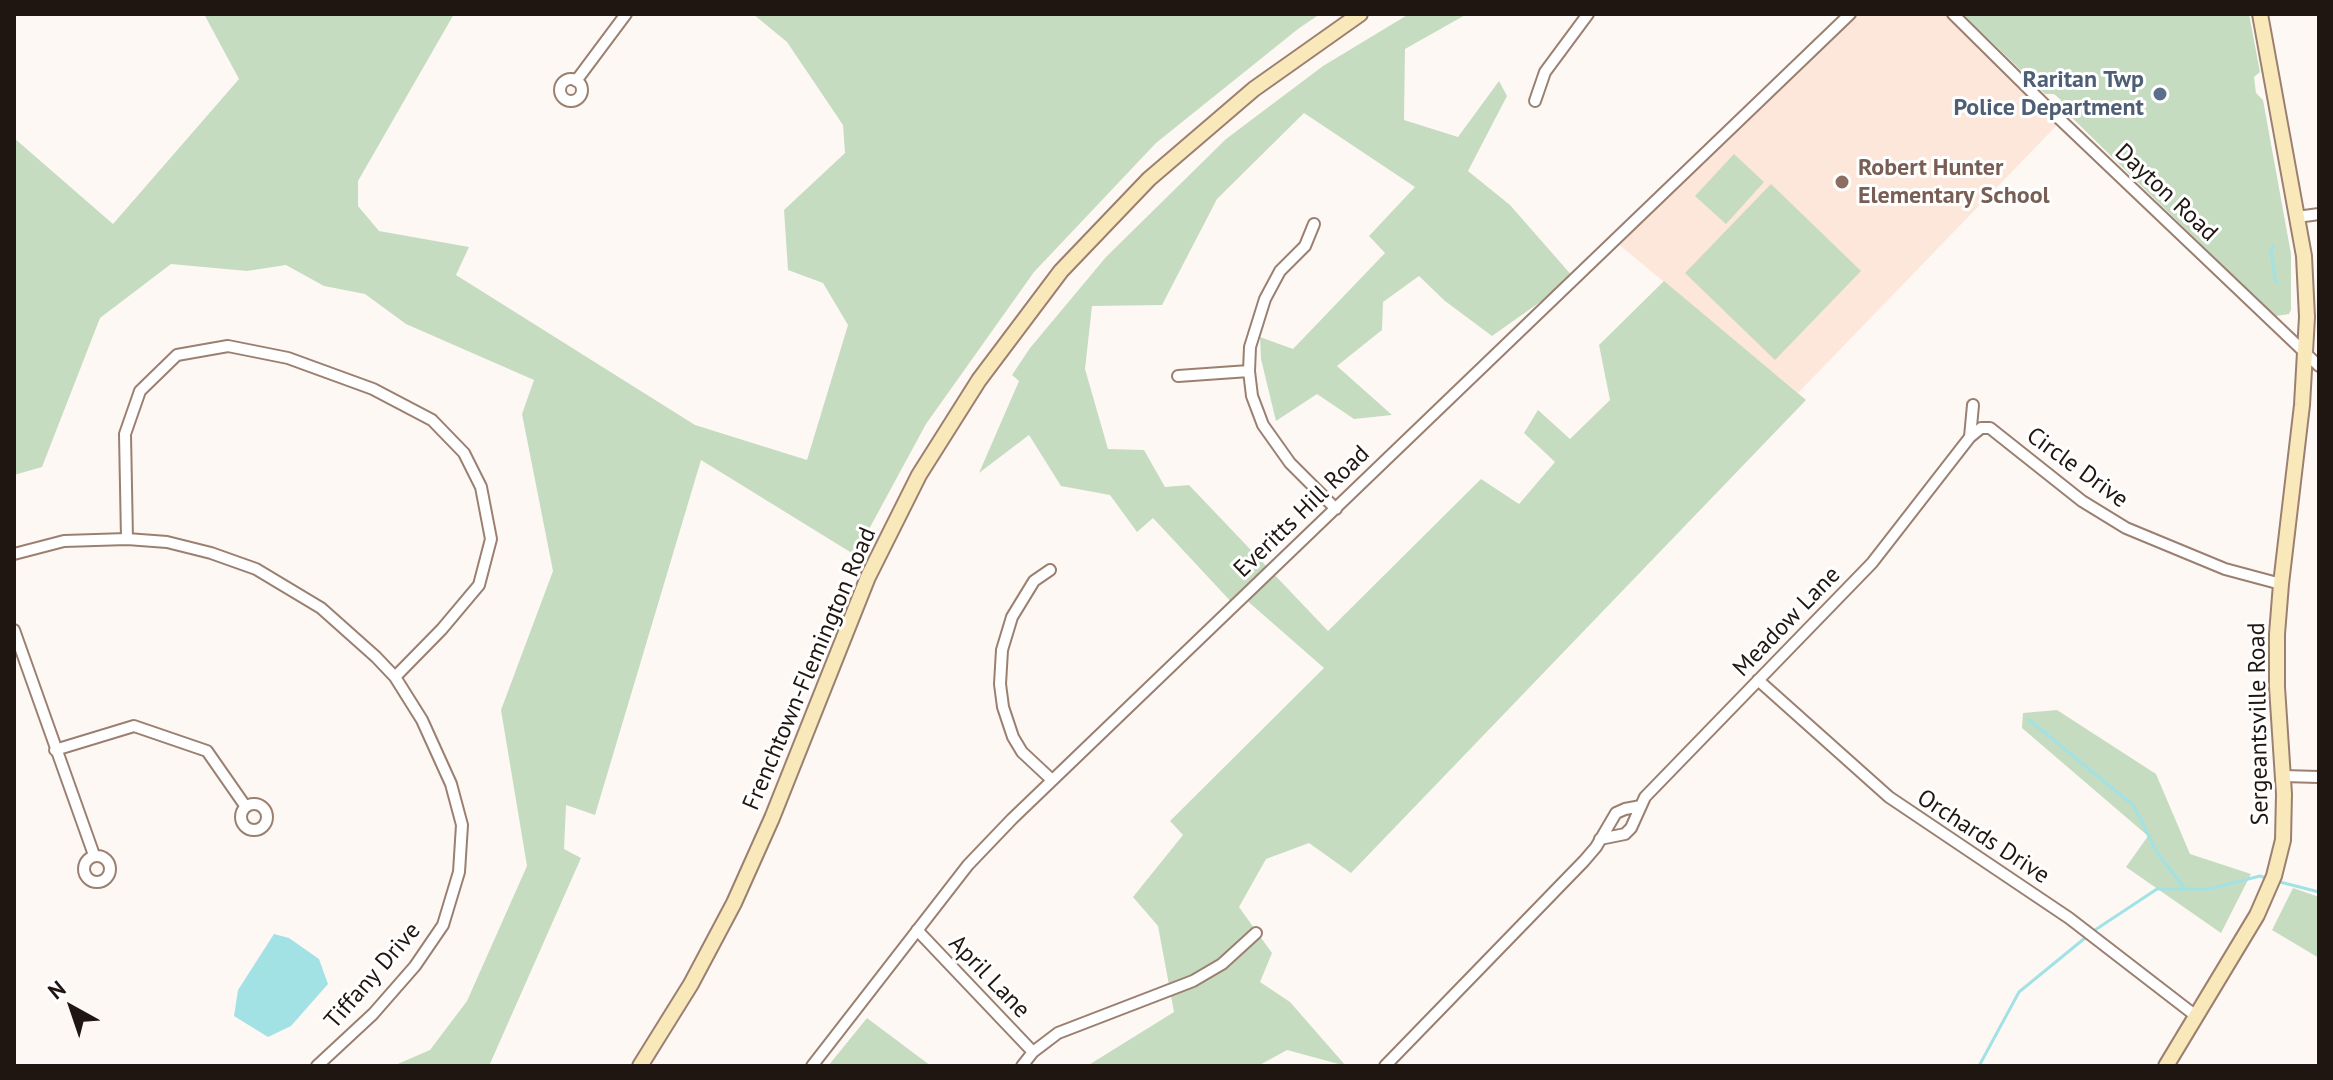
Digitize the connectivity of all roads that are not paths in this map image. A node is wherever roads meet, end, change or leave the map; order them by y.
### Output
1 (626, 14) edge
2 (1360, 14) edge
3 (1588, 14) edge
4 (1850, 14) edge
5 (1953, 14) edge
6 (2260, 14) edge
7 (576, 81) dead end
8 (1535, 101) dead end
9 (2319, 214) edge
10 (2297, 217) junction
11 (1314, 224) dead end
12 (2305, 352) junction
13 (2319, 366) edge
14 (1249, 371) junction
15 (1178, 376) dead end
16 (1973, 405) dead end
17 (1970, 437) junction
18 (1336, 509) junction
19 (127, 539) junction
20 (14, 554) edge
21 (1050, 570) dead end
22 (2281, 584) junction
23 (14, 630) edge
24 (395, 677) junction
25 (1758, 680) junction
26 (55, 750) junction
27 (2283, 776) junction
28 (2319, 777) edge
29 (1052, 780) junction
30 (1641, 806) junction
31 (246, 807) dead end
32 (1600, 839) junction
33 (94, 855) dead end
34 (917, 930) junction
35 (1256, 933) dead end
36 (2196, 1016) junction
37 (1033, 1052) junction
38 (317, 1066) edge
39 (640, 1066) edge
40 (812, 1066) edge
41 (1022, 1066) edge
42 (1385, 1066) edge
43 (2166, 1066) edge

1 - 7 street
2 - 39 main road, Frenchtown-Flemington Road
3 - 8 street
4 - 18 street, Everitts Hill Road
5 - 12 street, Dayton Road
6 - 10 main road, Sergeantsville Road
9 - 10 street
10 - 12 main road, Sergeantsville Road
11 - 14 street
12 - 13 street, Dayton Road
12 - 22 main road, Sergeantsville Road
14 - 15 street
14 - 18 street
16 - 17 street
17 - 22 street, Circle Drive
17 - 25 street, Meadow Lane
18 - 29 street, Everitts Hill Road
19 - 20 street, Tiffany Drive
19 - 24 street, Tiffany Drive
19 - 24 street
21 - 29 street
22 - 27 main road, Sergeantsville Road
23 - 26 street
24 - 38 street, Tiffany Drive
25 - 30 street, Meadow Lane
25 - 36 street, Orchards Drive
26 - 31 street
26 - 33 street
27 - 28 street
27 - 36 main road, Sergeantsville Road
29 - 34 street, Everitts Hill Road
30 - 32 street, Meadow Lane
30 - 32 street, Meadow Lane
32 - 42 street, Meadow Lane
34 - 37 street, April Lane
34 - 40 street, Everitts Hill Road
35 - 37 street
36 - 43 main road, Sergeantsville Road
37 - 41 street

